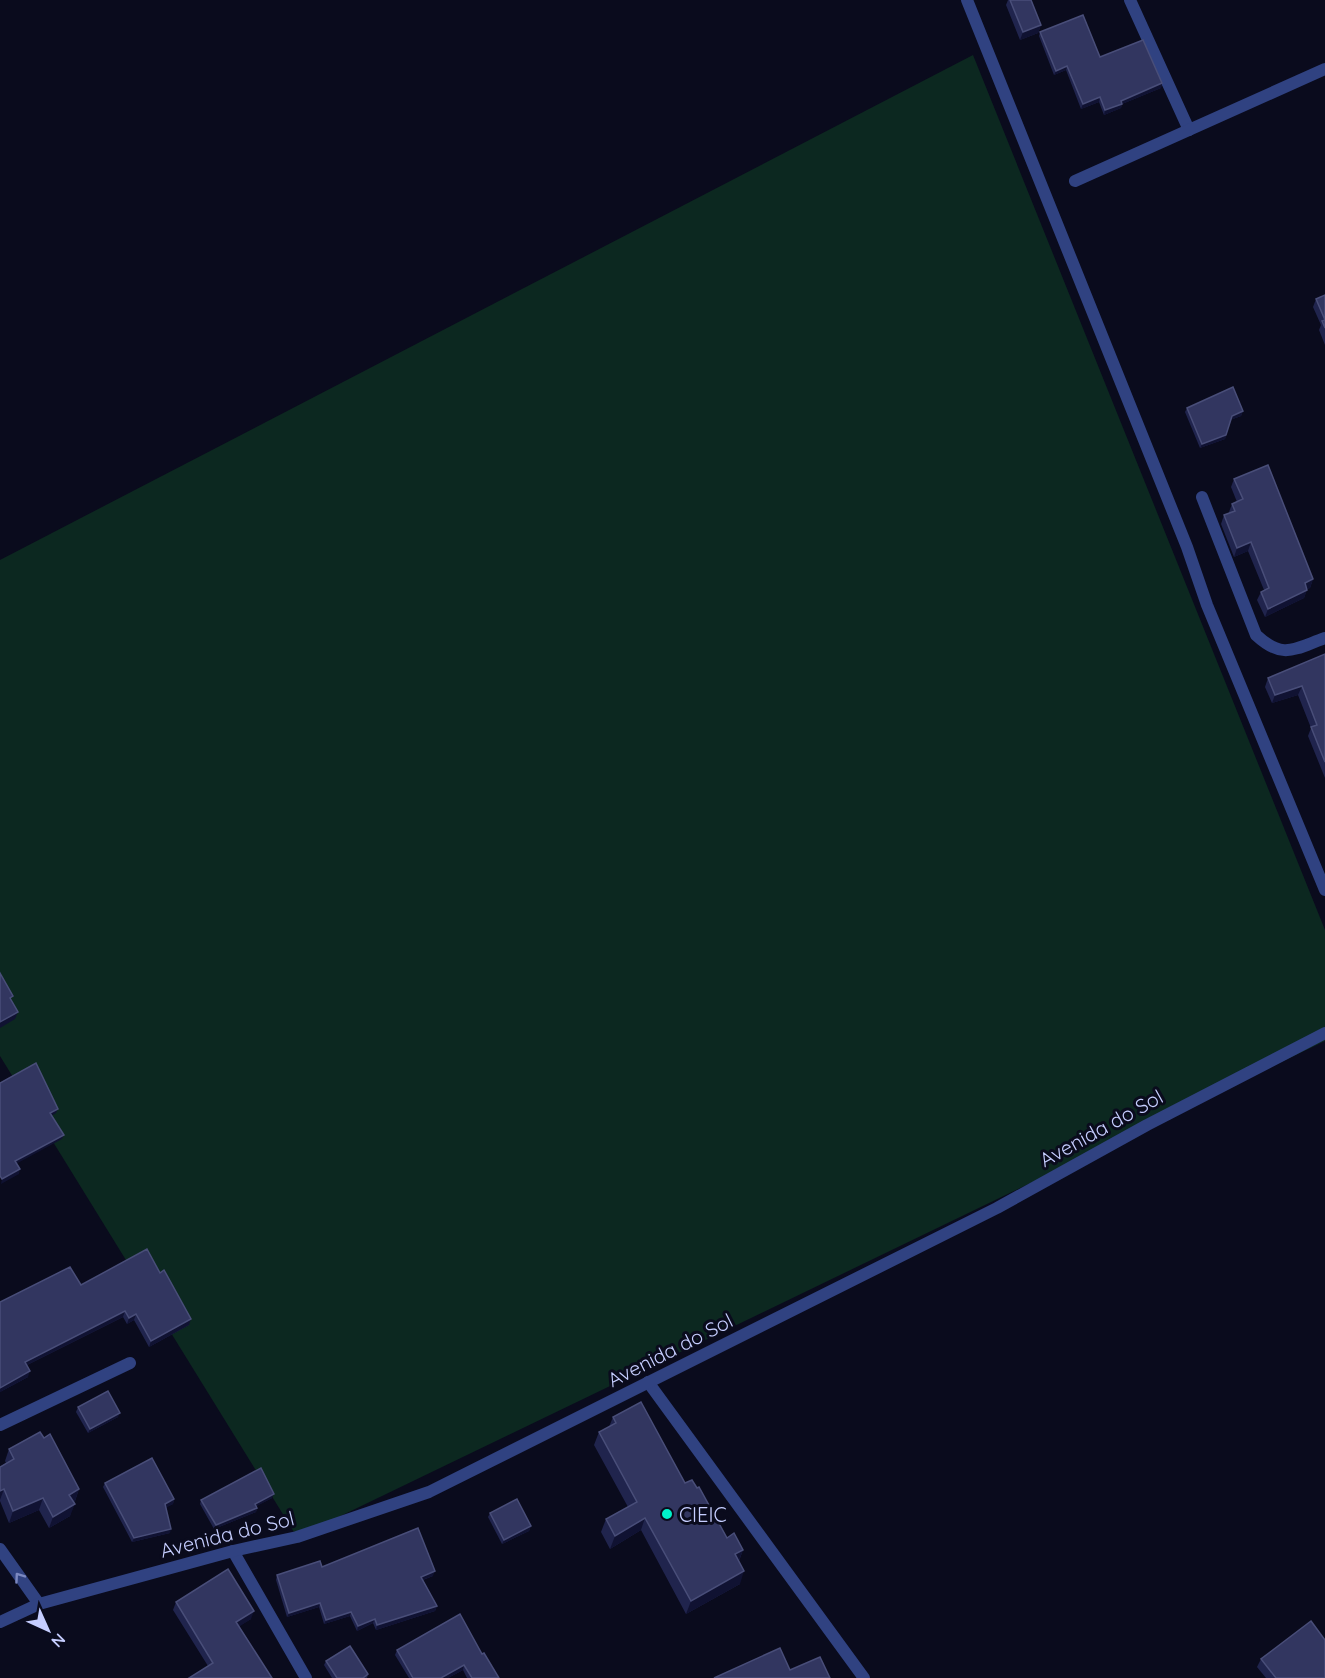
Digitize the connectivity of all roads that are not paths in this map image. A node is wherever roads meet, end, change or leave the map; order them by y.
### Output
1 (967, 0) edge
2 (1130, 0) edge
3 (1325, 69) edge
4 (1188, 130) junction
5 (1075, 181) dead end
6 (1202, 497) dead end
7 (1325, 638) edge
8 (1325, 890) edge
9 (1325, 1032) edge
10 (130, 1363) dead end
11 (648, 1382) junction
12 (0, 1425) edge
13 (0, 1549) edge
14 (233, 1551) junction
15 (39, 1604) junction
16 (0, 1622) edge
17 (306, 1678) edge
18 (864, 1678) edge

1 - 8 street
2 - 4 street
3 - 4 street
4 - 5 street
6 - 7 street
9 - 11 street, Avenida do Sol
10 - 12 street
11 - 14 street, Avenida do Sol
11 - 18 street
15 -> 13 street
14 - 15 street, Avenida do Sol
14 - 17 street
15 - 16 street, Avenida do Sol

